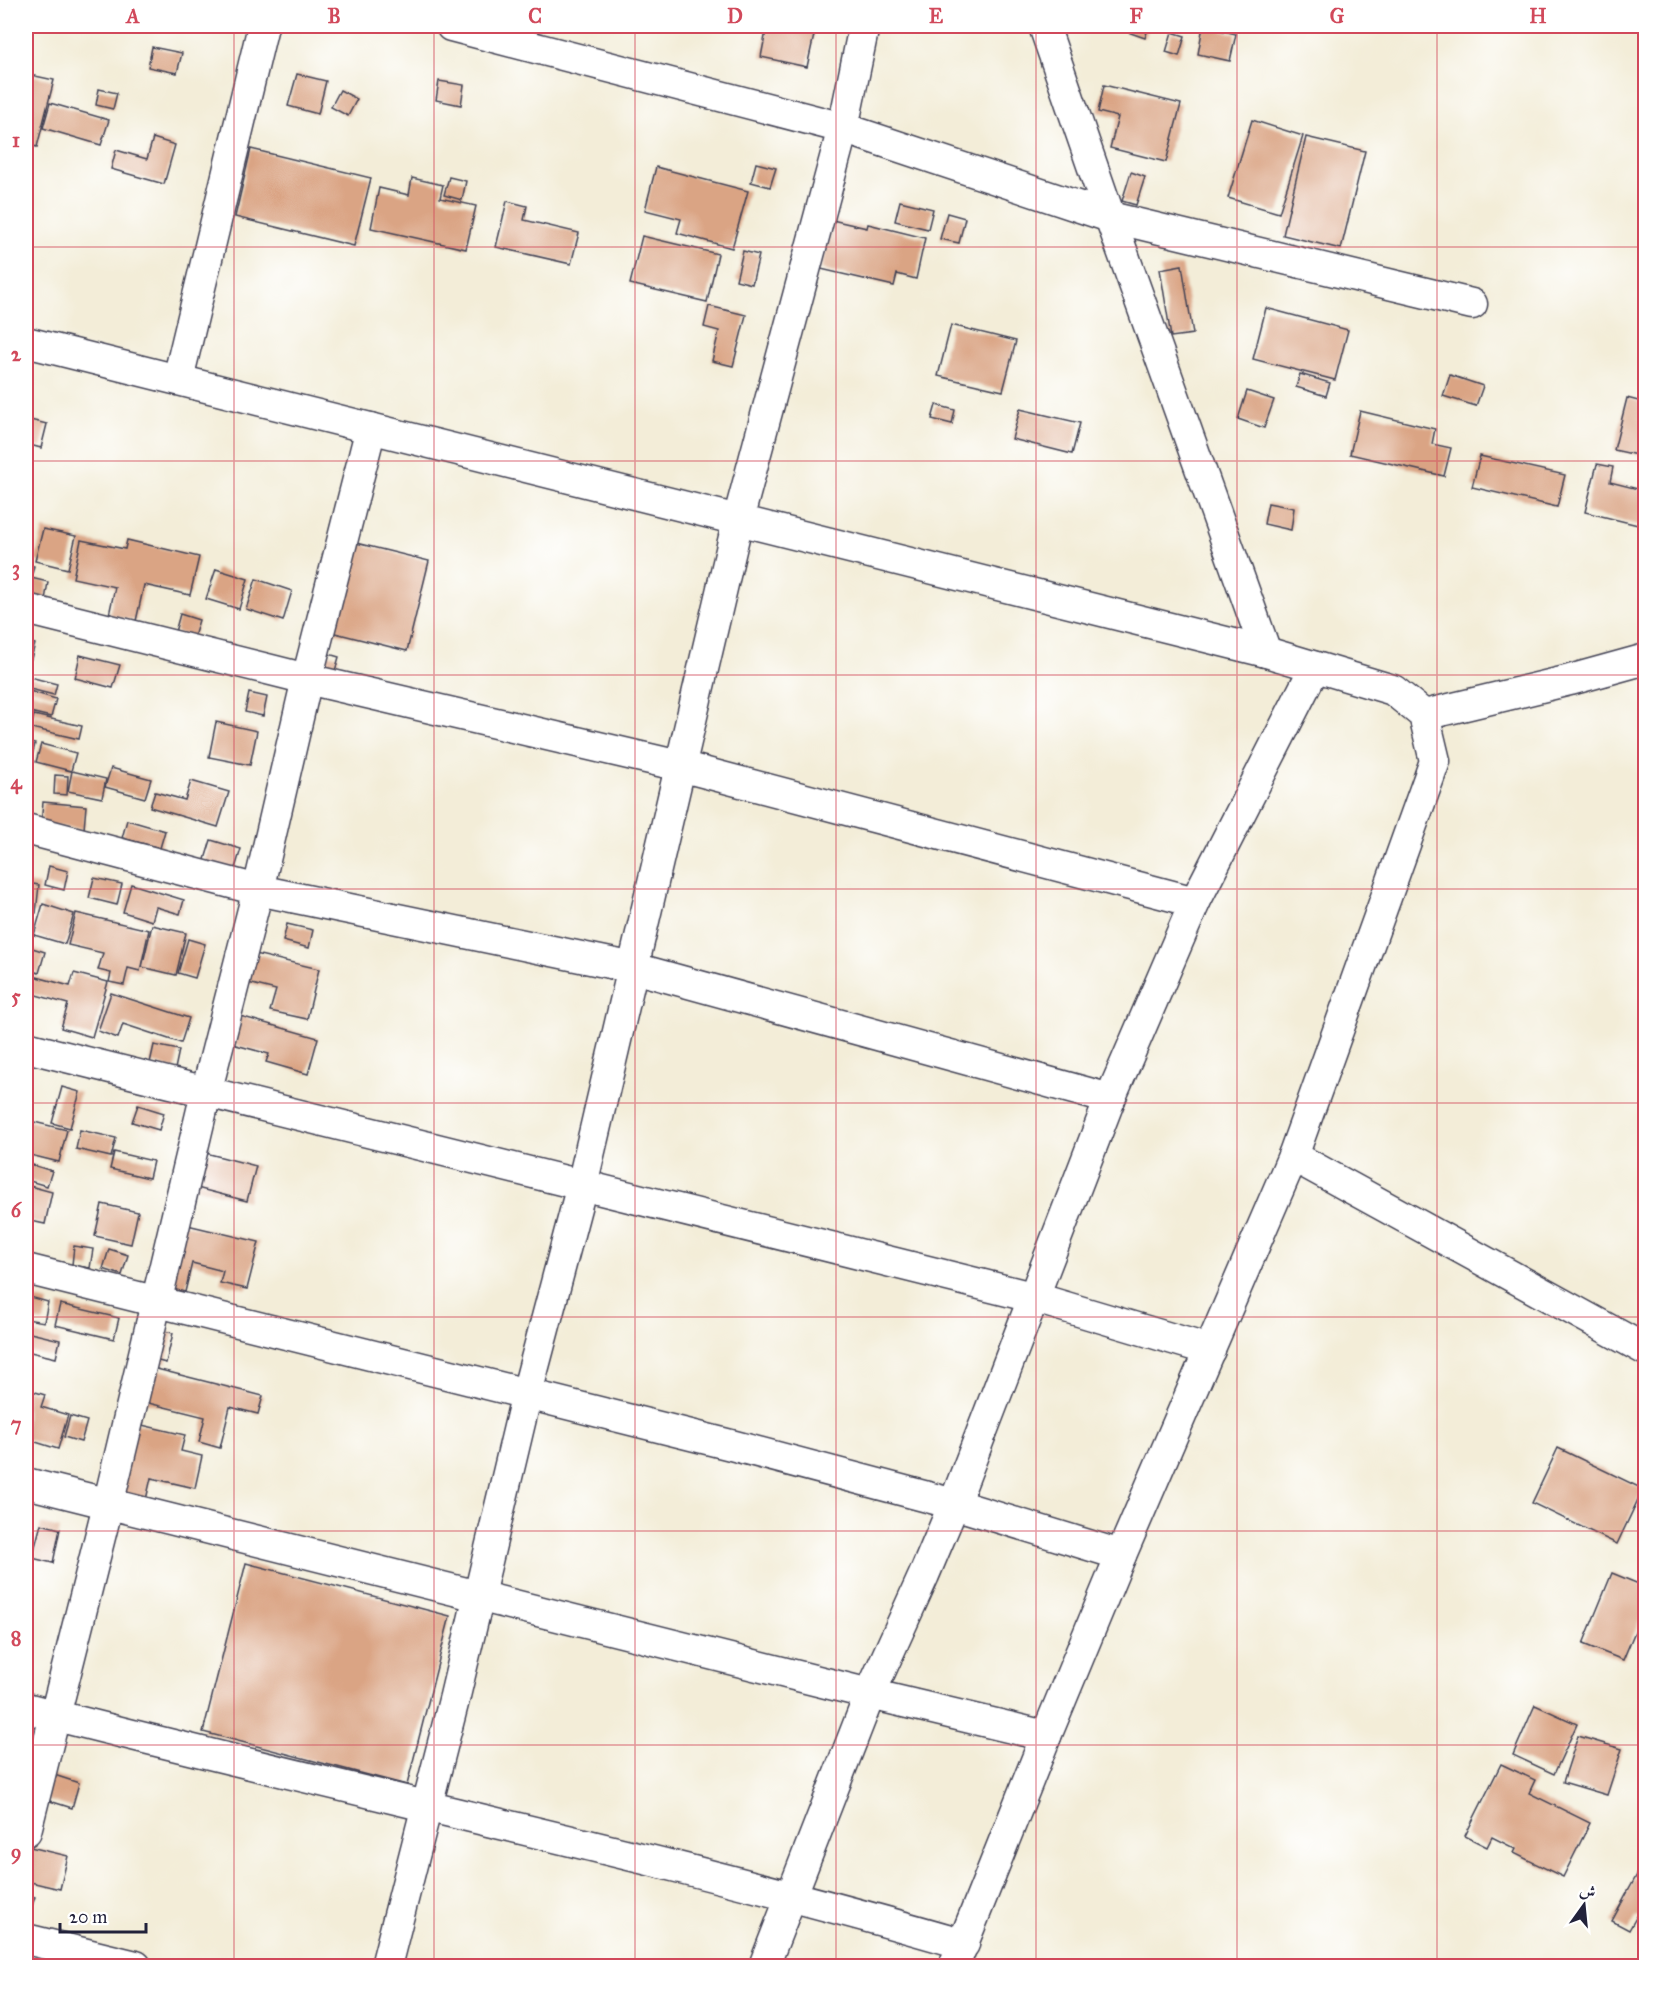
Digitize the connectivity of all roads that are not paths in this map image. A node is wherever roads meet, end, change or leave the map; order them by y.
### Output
1 (263, 26) edge
2 (451, 26) edge
3 (864, 26) edge
4 (1044, 26) edge
5 (843, 128) junction
6 (1110, 217) junction
7 (1472, 304) dead end
8 (26, 342) edge
9 (178, 380) junction
10 (371, 428) junction
11 (738, 520) junction
12 (26, 609) edge
13 (1266, 652) junction
14 (1646, 659) edge
15 (1315, 666) junction
16 (307, 679) junction
17 (1424, 716) junction
18 (680, 766) junction
19 (26, 829) edge
20 (258, 890) junction
21 (1195, 902) junction
22 (634, 968) junction
23 (26, 1047) edge
24 (206, 1094) junction
25 (1110, 1099) junction
26 (1293, 1156) junction
27 (582, 1185) junction
28 (26, 1269) edge
29 (1032, 1297) junction
30 (158, 1301) junction
31 (1210, 1350) junction
32 (1646, 1350) edge
33 (527, 1393) junction
34 (26, 1483) edge
35 (954, 1504) junction
36 (108, 1505) junction
37 (1121, 1555) junction
38 (479, 1597) junction
39 (870, 1694) junction
40 (40, 1711) edge
41 (1046, 1736) junction
42 (428, 1806) junction
43 (26, 1831) edge
44 (792, 1898) junction
45 (26, 1939) edge
46 (959, 1955) edge
47 (136, 1966) edge
48 (386, 1966) edge
49 (764, 1966) edge

1 - 9 street
2 - 5 street
3 - 5 street
4 - 6 street
5 - 6 street
5 - 11 street
6 - 7 street
6 - 13 street
8 - 9 street
9 - 10 street
10 - 11 street
10 - 16 street
11 - 13 street
11 - 18 street
12 - 16 street
13 - 15 street
14 - 17 street
15 - 17 street
15 - 21 street
16 - 18 street
16 - 20 street
17 - 26 street
18 - 21 street
18 - 22 street
19 - 20 street
20 - 22 street
20 - 24 street
21 - 25 street
22 - 25 street
22 - 27 street
23 - 24 street
24 - 27 street
24 - 30 street
25 - 29 street
26 - 31 street
26 - 32 street
27 - 29 street
27 - 33 street
28 - 30 street
29 - 31 street
29 - 35 street
30 - 33 street
30 - 36 street
31 - 37 street
33 - 35 street
33 - 38 street
34 - 36 street
35 - 37 street
35 - 39 street
36 - 38 street
36 - 40 street
37 - 41 street
38 - 39 street
38 - 42 street
39 - 41 street
39 - 44 street
40 - 42 street
40 - 43 street
41 - 46 street
42 - 44 street
42 - 48 street
44 - 46 street
44 - 49 street
45 - 47 street

